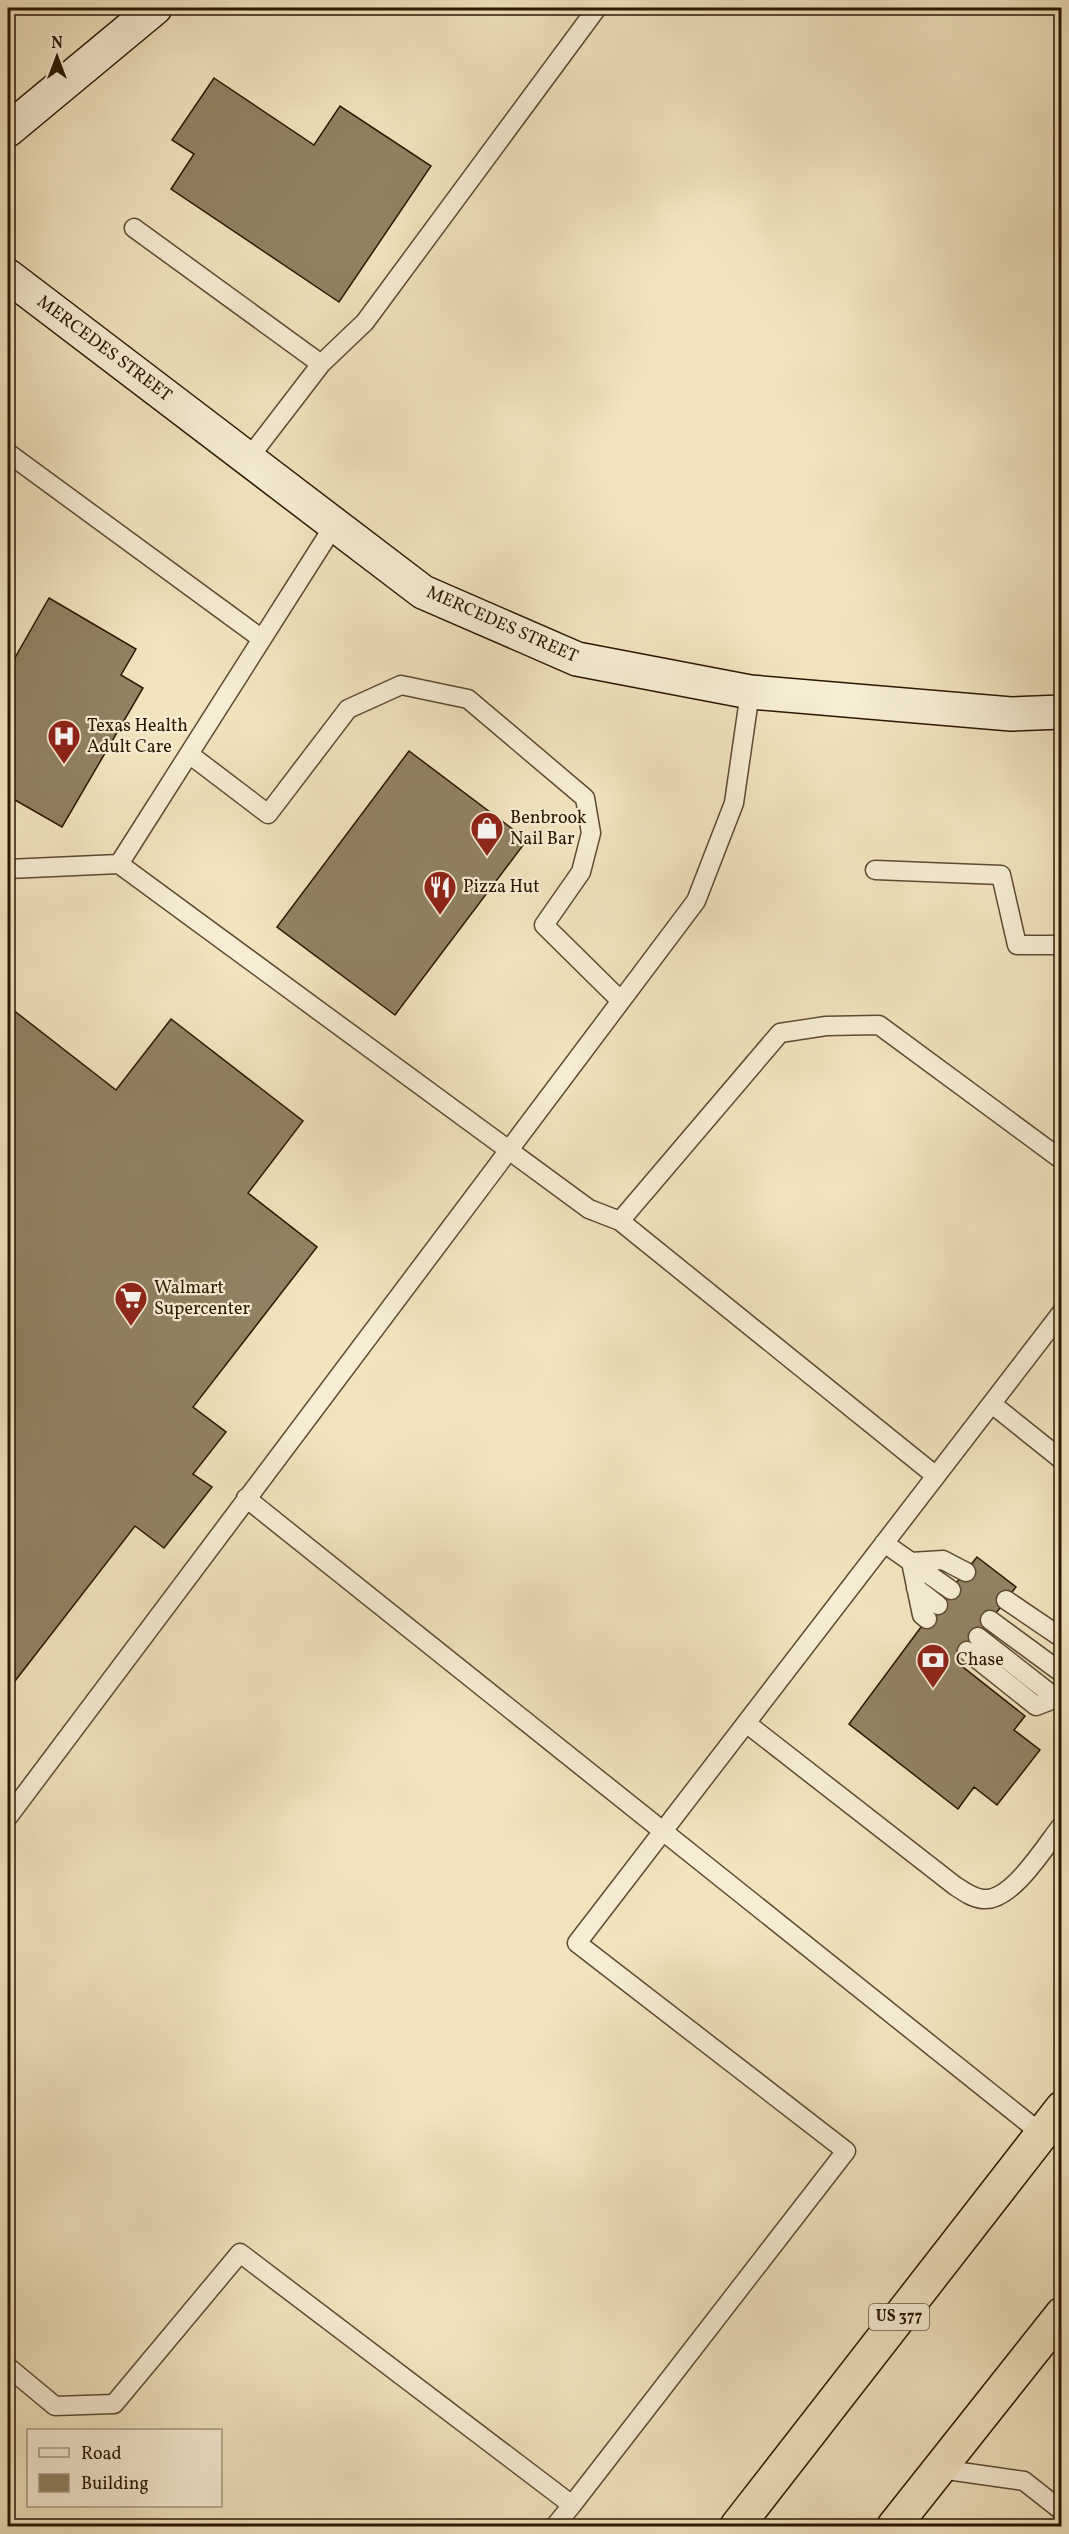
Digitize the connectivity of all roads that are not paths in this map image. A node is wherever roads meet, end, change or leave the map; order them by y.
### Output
1 (155, 8) edge
2 (597, 8) edge
3 (8, 130) edge
4 (134, 228) dead end
5 (8, 276) edge
6 (321, 364) junction
7 (8, 453) edge
8 (248, 459) junction
9 (334, 524) junction
10 (262, 639) junction
11 (750, 692) junction
12 (1062, 712) edge
13 (189, 754) junction
14 (120, 864) junction
15 (8, 869) edge
16 (875, 870) dead end
17 (1062, 945) edge
18 (621, 1001) junction
19 (510, 1149) junction
20 (1062, 1160) edge
21 (620, 1221) junction
22 (1059, 1319) edge
23 (992, 1404) junction
24 (1062, 1460) edge
25 (936, 1476) junction
26 (246, 1498) junction
27 (884, 1543) junction
28 (911, 1562) junction
29 (966, 1572) dead end
30 (951, 1590) dead end
31 (1006, 1600) dead end
32 (932, 1612) dead end
33 (990, 1620) dead end
34 (1062, 1638) edge
35 (973, 1644) dead end
36 (1062, 1673) edge
37 (1059, 1697) edge
38 (746, 1723) junction
39 (8, 1817) edge
40 (1062, 1825) edge
41 (661, 1831) junction
42 (1062, 2108) edge
43 (1042, 2134) junction
44 (1062, 2314) edge
45 (8, 2367) edge
46 (940, 2469) junction
47 (572, 2505) junction
48 (1062, 2511) edge
49 (555, 2526) edge
50 (737, 2526) edge
51 (894, 2526) edge

1 - 3 street
2 - 6 lane
4 - 6 lane
5 - 8 street, MERCEDES STREET
6 - 8 lane
7 - 10 lane
8 - 9 street, MERCEDES STREET
9 - 10 lane
9 - 11 street, MERCEDES STREET
10 - 13 lane
11 - 12 street, MERCEDES STREET
11 - 18 lane
13 - 14 lane
13 - 18 lane
14 - 15 lane
14 - 19 lane
16 - 17 lane
18 - 19 lane
19 - 21 lane
19 - 26 lane
20 - 21 lane
21 - 25 lane
22 - 23 lane
23 - 24 lane
23 - 25 lane
25 - 27 lane
26 - 39 lane
26 - 41 lane
27 - 28 lane
27 - 38 lane
28 - 29 lane
28 - 30 lane
28 - 32 lane
31 - 34 lane
33 - 36 lane
35 - 37 lane
38 - 40 lane
38 - 41 lane
41 - 43 lane
41 - 47 lane
42 - 43 highway, US 377
43 - 50 highway, US 377
44 - 46 highway
45 - 47 lane
46 - 48 lane
46 - 51 highway
47 - 49 lane

